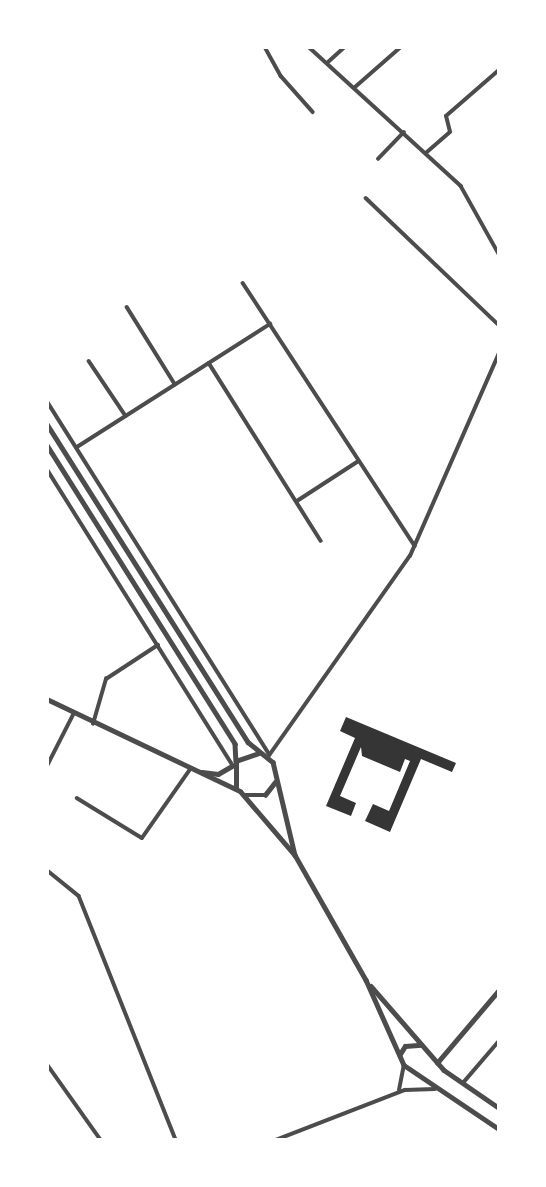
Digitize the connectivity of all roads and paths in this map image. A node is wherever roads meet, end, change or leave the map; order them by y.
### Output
1 (265, 47) edge
2 (309, 47) edge
3 (345, 47) edge
4 (401, 47) edge
5 (327, 63) junction
6 (499, 71) edge
7 (354, 88) junction
8 (313, 112) dead end
9 (404, 132) junction
10 (427, 152) junction
11 (378, 159) dead end
12 (366, 198) dead end
13 (497, 246) edge
14 (499, 254) edge
15 (243, 283) dead end
16 (127, 307) dead end
17 (270, 324) junction
18 (499, 325) edge
19 (499, 353) edge
20 (89, 361) dead end
21 (209, 363) junction
22 (175, 384) junction
23 (47, 401) edge
24 (126, 416) junction
25 (47, 424) edge
26 (47, 445) edge
27 (76, 447) junction
28 (358, 462) junction
29 (47, 469) edge
30 (297, 501) junction
31 (321, 541) dead end
32 (415, 546) junction
33 (159, 644) junction
34 (47, 699) edge
35 (73, 715) junction
36 (93, 724) junction
37 (261, 753) junction
38 (269, 755) junction
39 (234, 763) junction
40 (47, 766) edge
41 (193, 769) junction
42 (276, 778) junction
43 (240, 791) junction
44 (77, 797) dead end
45 (295, 855) junction
46 (47, 870) edge
47 (366, 980) junction
48 (499, 990) edge
49 (499, 1041) edge
50 (422, 1045) junction
51 (400, 1056) junction
52 (437, 1063) junction
53 (47, 1065) edge
54 (404, 1065) junction
55 (461, 1084) junction
56 (435, 1089) junction
57 (394, 1093) junction
58 (499, 1106) edge
59 (499, 1129) edge
60 (101, 1140) edge
61 (176, 1140) edge
62 (276, 1140) edge

1 - 8 street
2 - 5 street
3 - 5 street
4 - 7 street
5 - 7 street
6 - 10 street
7 - 9 street
9 - 10 street
9 - 11 street
10 - 13 street
12 - 18 street
13 - 14 street
15 - 17 street
16 - 22 street
17 - 21 street
17 - 28 street
19 - 32 street
20 - 24 street
21 - 22 street
21 - 30 street
22 - 24 street
23 - 27 street
24 - 27 street
25 - 37 street
26 - 39 street
27 - 38 street
28 - 30 street
28 - 32 street
29 - 33 street
30 - 31 street
32 - 38 street
33 - 36 street
33 - 39 street
34 - 35 street
35 - 36 street
35 - 40 street
36 - 41 street
37 - 38 street
37 - 39 street
38 - 42 street
39 - 41 street
39 - 43 street
41 - 43 street
41 - 44 street
42 - 43 street
42 - 45 street
43 - 45 street
45 - 47 street
46 - 61 street
47 - 50 street
47 - 51 street
48 - 52 street
49 - 55 street
50 - 51 street
50 - 52 street
51 - 54 street
52 - 55 street
53 - 60 street
54 - 56 street
54 - 57 street
55 - 58 street
56 - 57 street
56 - 59 street
57 - 62 street

